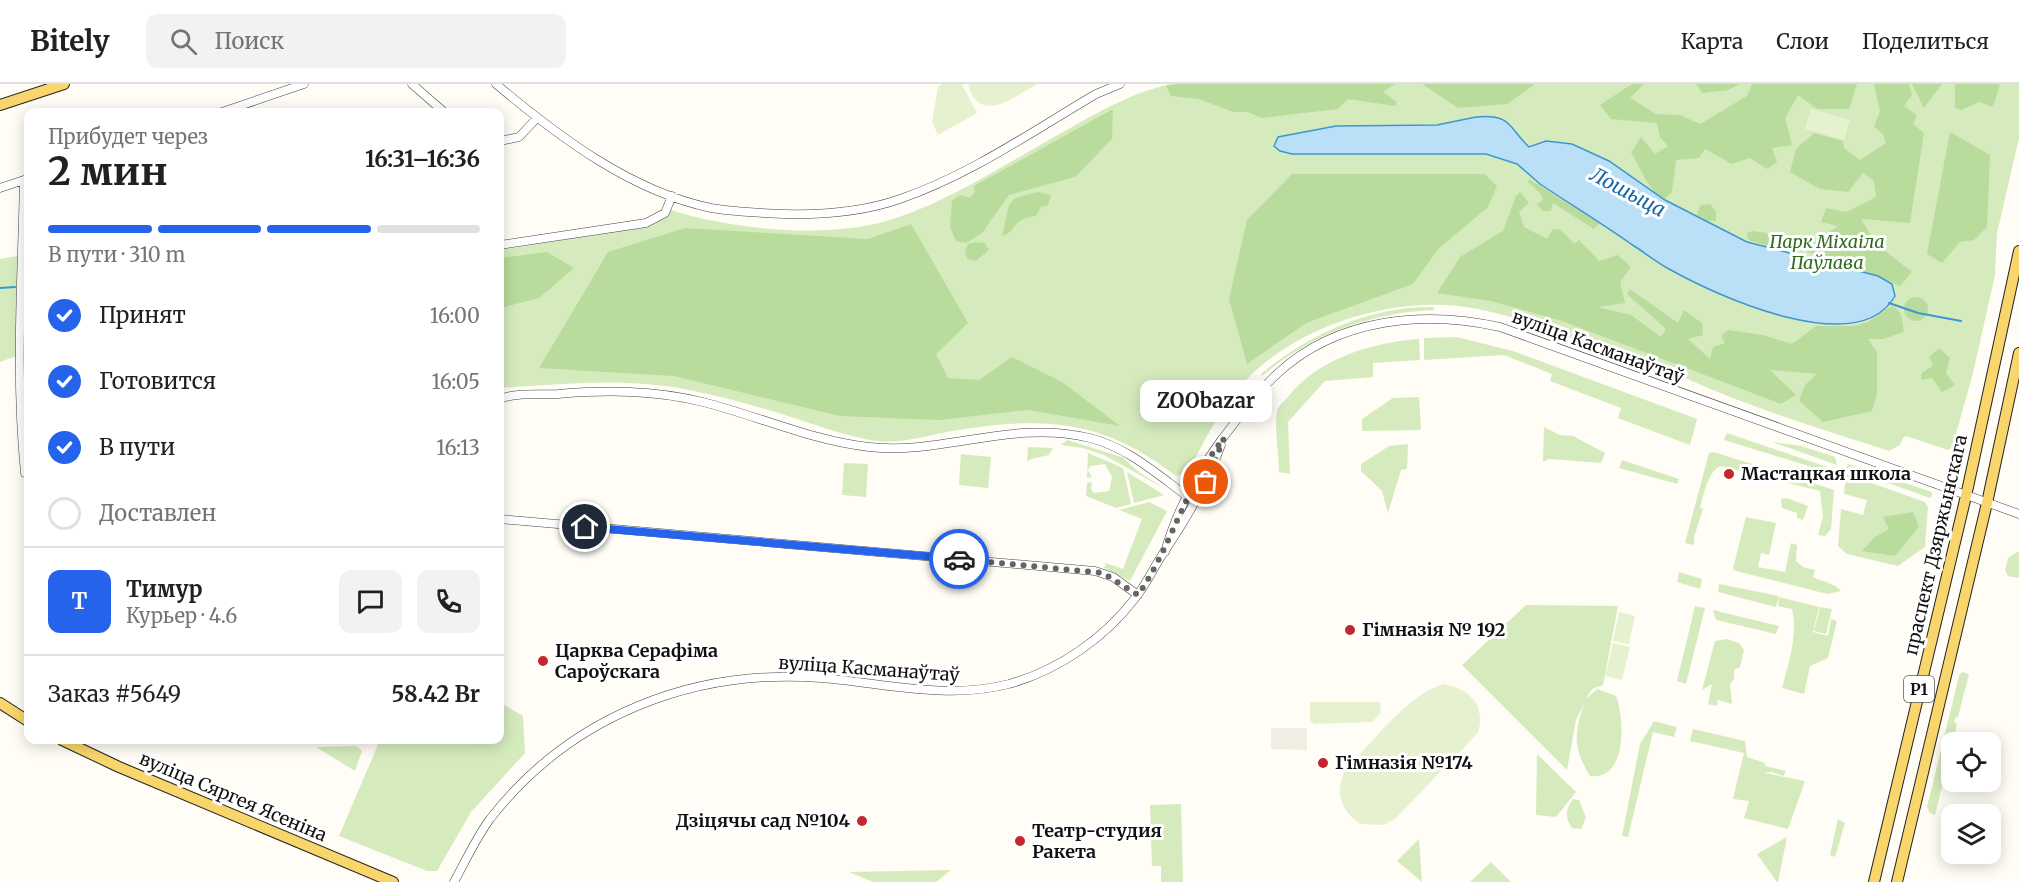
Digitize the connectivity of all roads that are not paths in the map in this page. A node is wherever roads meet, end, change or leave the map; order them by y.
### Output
1 (64, 84) edge
2 (304, 84) edge
3 (412, 84) edge
4 (496, 84) edge
5 (1120, 84) edge
6 (0, 105) edge
7 (234, 108) edge
8 (439, 108) edge
9 (537, 118) junction
10 (504, 140) edge
11 (24, 180) edge
12 (0, 188) edge
13 (672, 196) junction
14 (504, 243) edge
15 (2019, 251) edge
16 (24, 284) edge
17 (2019, 353) edge
18 (504, 399) edge
19 (1224, 438) junction
20 (24, 460) edge
21 (1966, 495) junction
22 (1187, 497) junction
23 (1195, 502) junction
24 (1987, 503) junction
25 (2019, 514) edge
26 (504, 519) edge
27 (1165, 552) junction
28 (1138, 595) junction
29 (0, 703) edge
30 (24, 718) edge
31 (70, 744) edge
32 (393, 882) edge
33 (454, 882) edge
34 (1874, 882) edge
35 (1896, 882) edge

1 - 6 main road
2 - 7 street
3 - 8 street
4 - 9 street
5 - 13 street
9 - 10 street
9 - 13 street
11 - 12 street
13 - 14 street
15 - 21 main road, праспект Дзяржынскага / Р1
16 - 20 street
17 - 24 main road, Р1
18 - 22 street
19 - 21 street, вуліца Касманаўтаў
19 - 22 street, вуліца Касманаўтаў
19 - 23 street, вуліца Касманаўтаў
21 - 24 street, вуліца Касманаўтаў
21 - 34 main road, праспект Дзяржынскага / Р1
22 - 23 street
22 - 27 street, вуліца Касманаўтаў
23 - 27 street, вуліца Касманаўтаў
24 - 25 street, вуліца Касманаўтаў
24 - 35 main road, Р1
26 - 28 street
27 - 28 street, вуліца Касманаўтаў
28 - 33 street, вуліца Касманаўтаў
29 - 30 main road
31 - 32 main road, вуліца Сяргея Ясеніна

